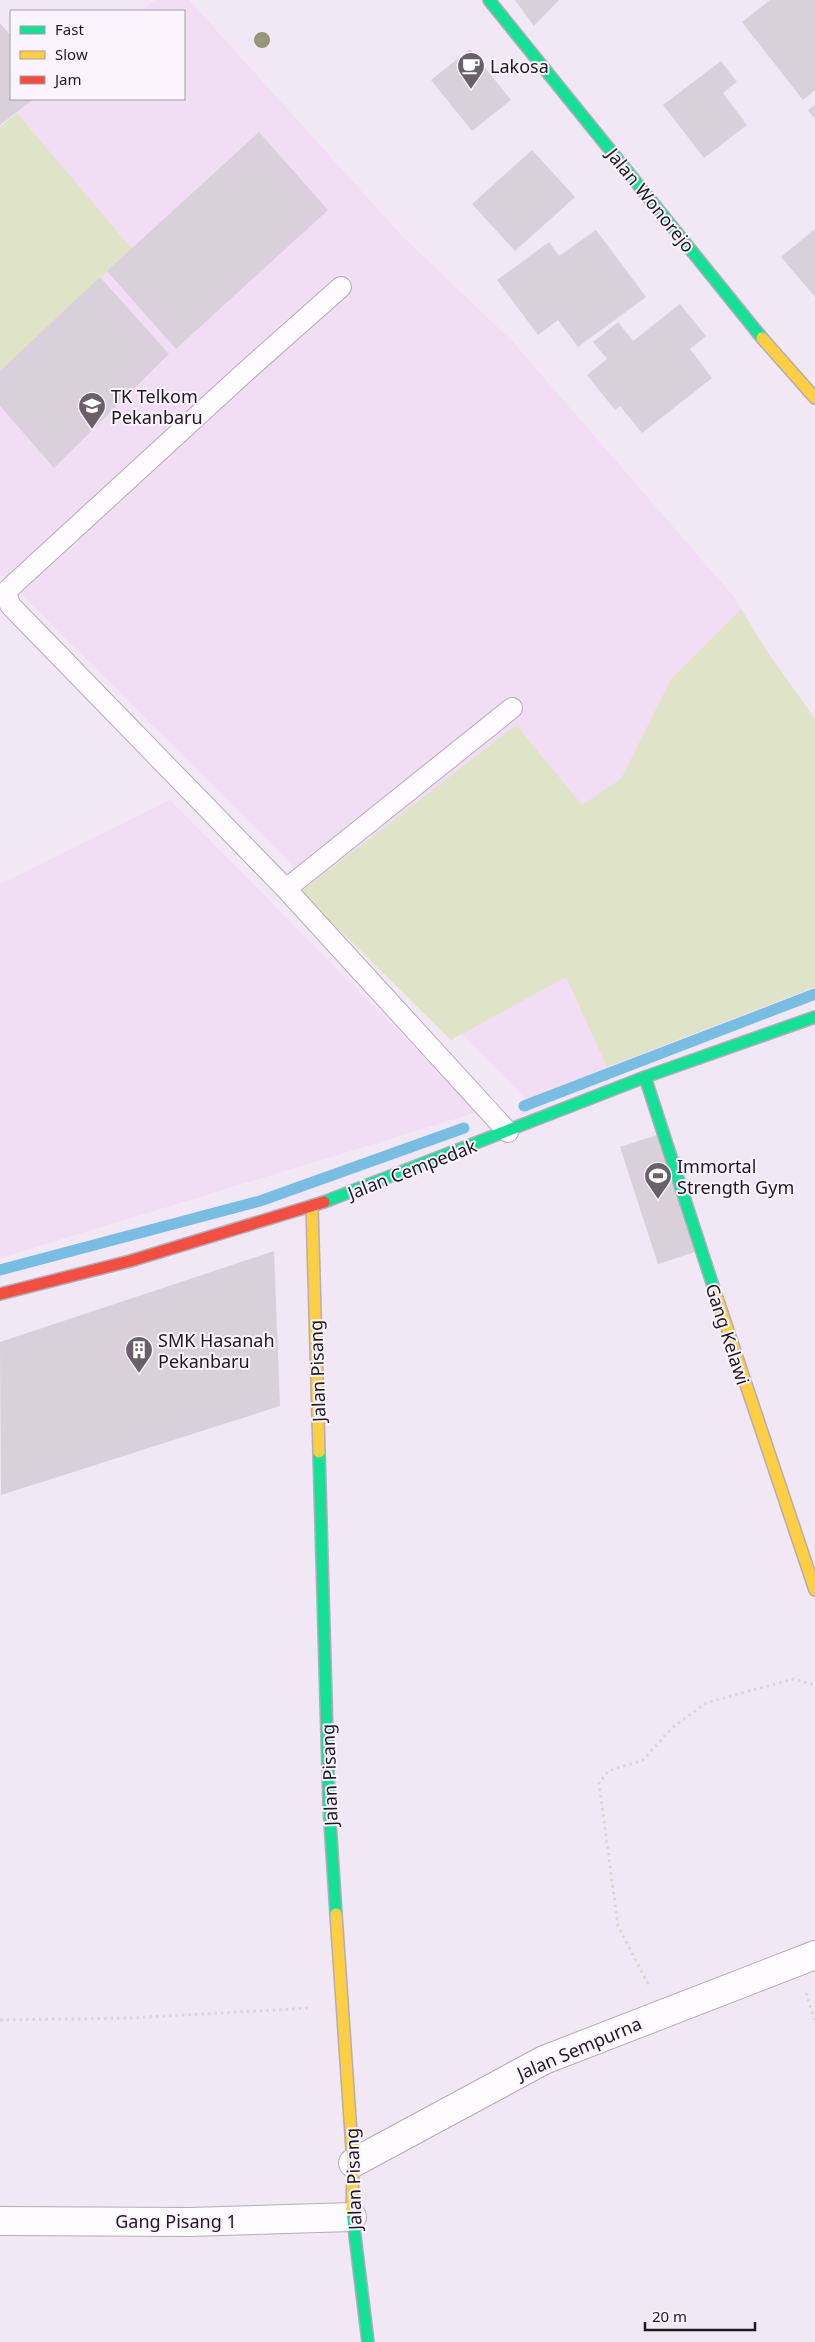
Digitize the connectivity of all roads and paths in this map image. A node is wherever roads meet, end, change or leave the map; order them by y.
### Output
1 (489, 0) edge
2 (341, 287) dead end
3 (815, 398) edge
4 (512, 708) dead end
5 (286, 889) junction
6 (815, 1017) edge
7 (645, 1078) junction
8 (508, 1132) junction
9 (312, 1207) junction
10 (0, 1294) edge
11 (815, 1590) edge
12 (815, 1685) edge
13 (815, 1955) edge
14 (343, 2006) junction
15 (663, 2013) junction
16 (0, 2020) edge
17 (354, 2163) junction
18 (352, 2217) junction
19 (0, 2220) edge
20 (368, 2342) edge

1 - 3 street, Jalan Wonorejo
2 - 5 lane
4 - 5 lane
5 - 8 lane
6 - 7 street, Jalan Cempedak
7 - 8 street, Jalan Cempedak
7 - 11 street, Gang Kelawi
8 - 9 street, Jalan Cempedak
9 - 10 street, Jalan Cempedak
9 - 14 street, Jalan Pisang
12 - 15 path
13 - 15 street, Jalan Sempurna
14 - 16 path
14 - 17 street, Jalan Pisang
15 - 17 street, Jalan Sempurna
17 - 18 street, Jalan Pisang
18 - 19 street, Gang Pisang 1
18 - 20 street, Jalan Pisang

